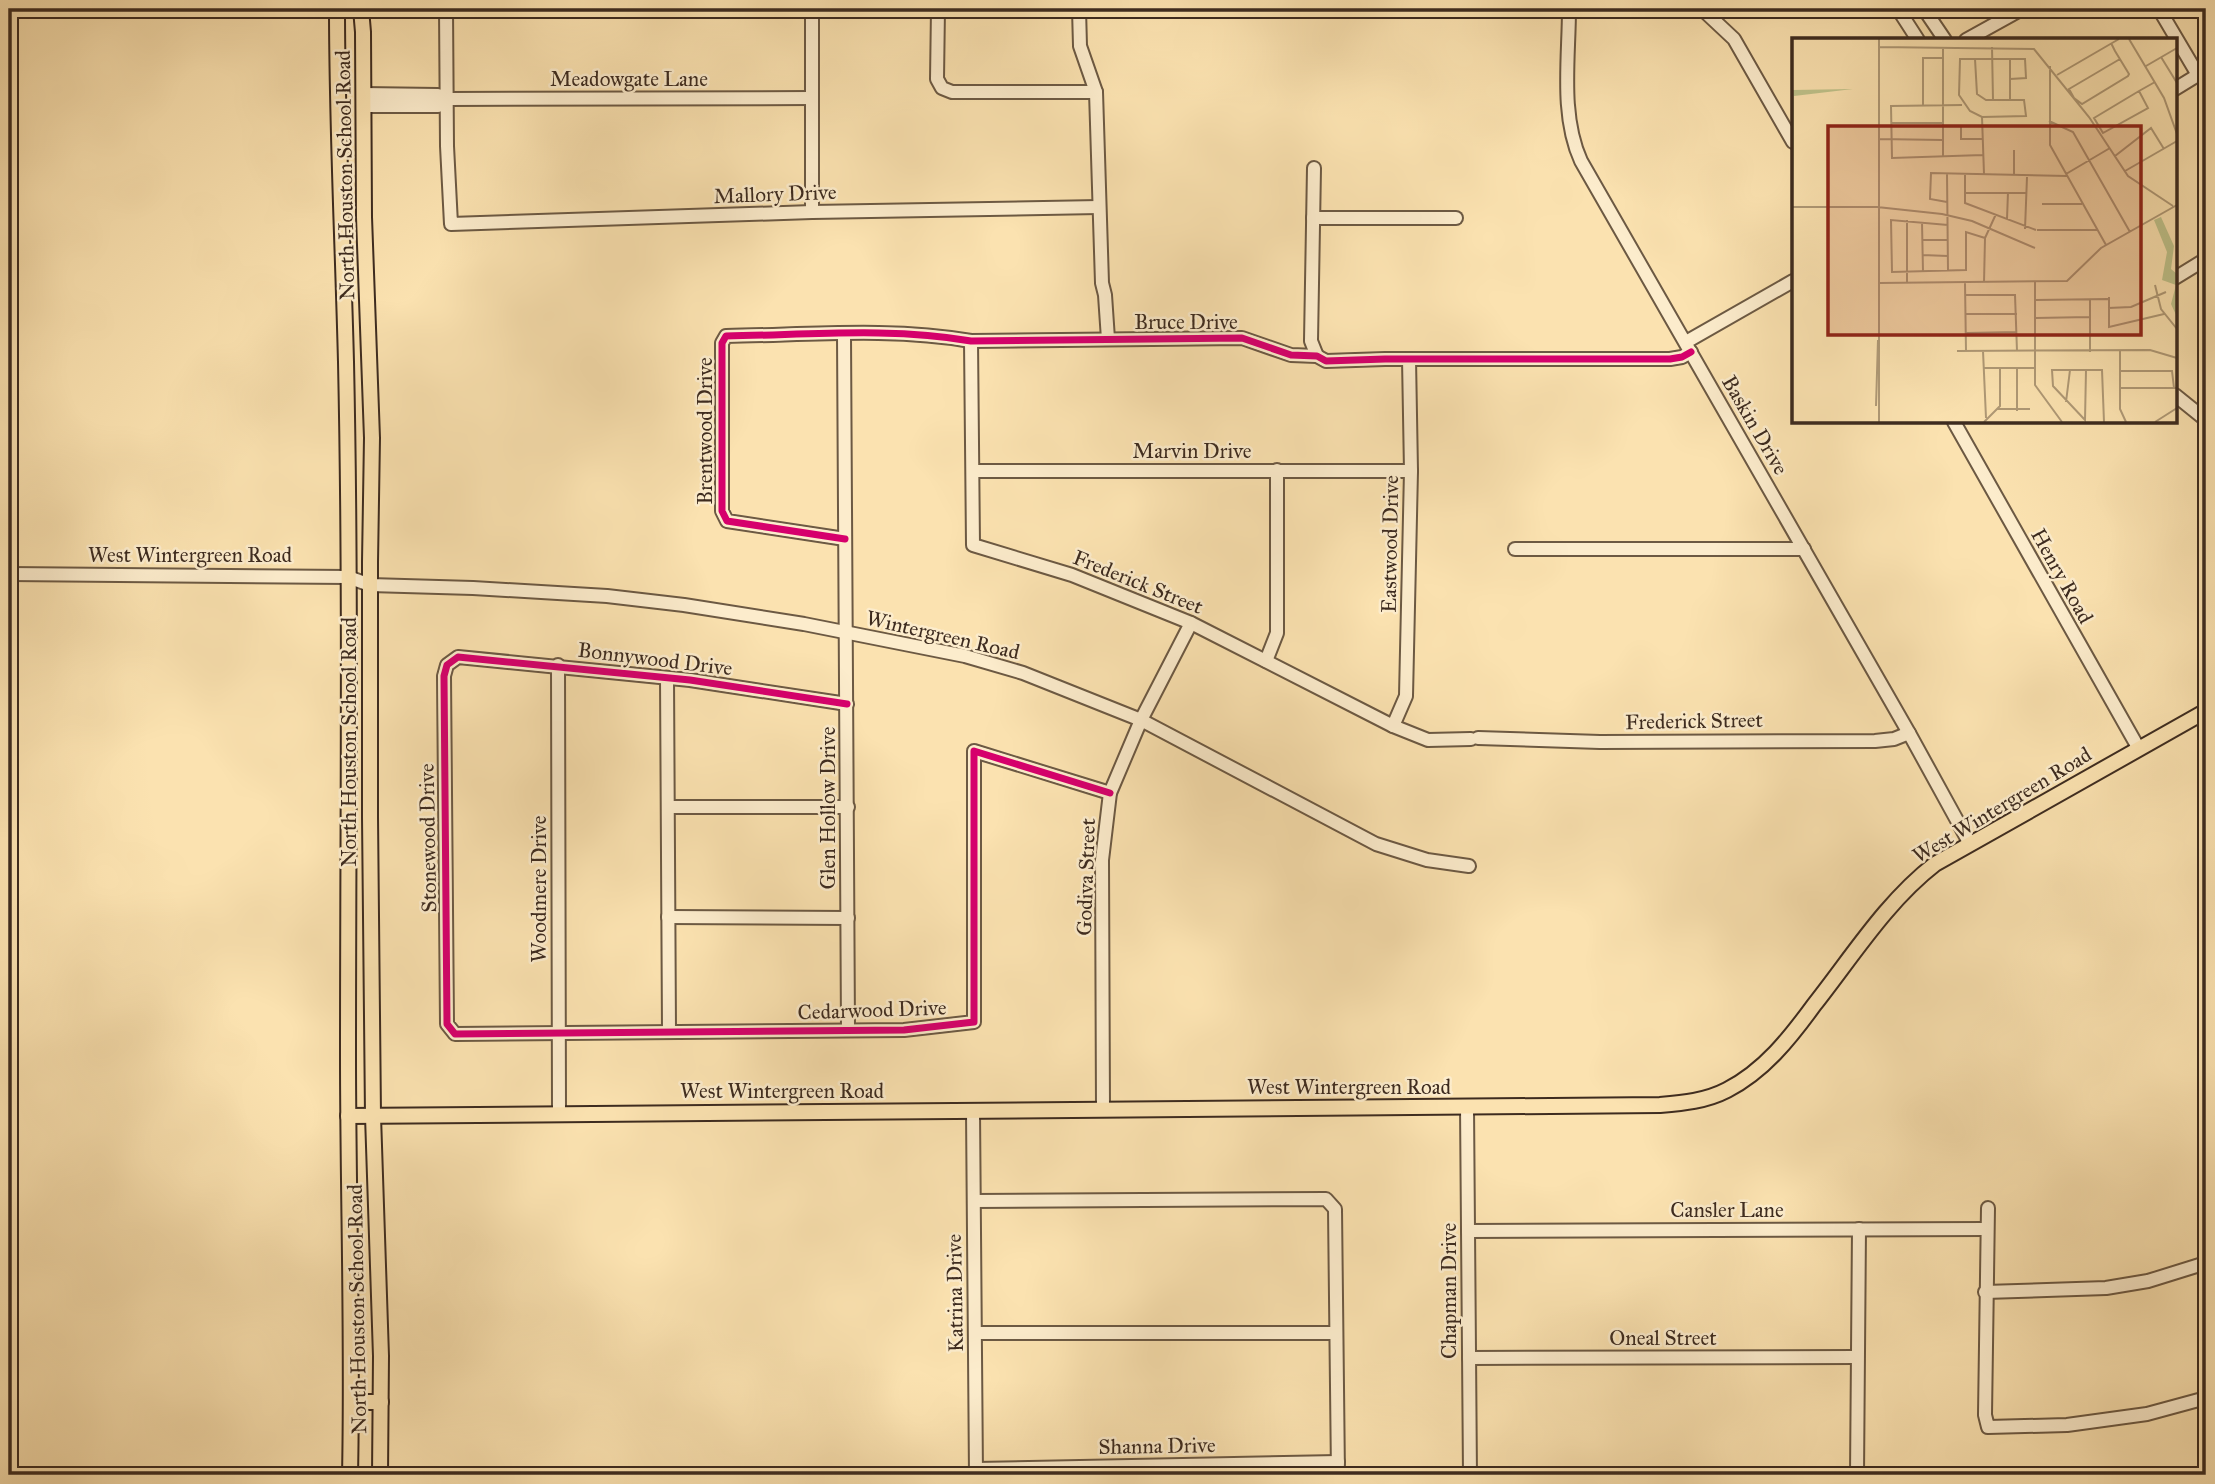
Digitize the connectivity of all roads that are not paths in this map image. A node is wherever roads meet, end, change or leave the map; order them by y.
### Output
1 (337, 9) edge
2 (361, 9) edge
3 (446, 9) edge
4 (812, 9) edge
5 (938, 9) edge
6 (1079, 9) edge
7 (1569, 9) edge
8 (1702, 9) edge
9 (1898, 9) edge
10 (1924, 9) edge
11 (2022, 9) edge
12 (2159, 9) edge
13 (1917, 38) edge
14 (1944, 38) edge
15 (1970, 38) edge
16 (2202, 72) edge
17 (2176, 88) edge
18 (1096, 92) junction
19 (812, 98) junction
20 (363, 100) junction
21 (447, 100) junction
22 (337, 101) junction
23 (1792, 140) edge
24 (1314, 168) dead end
25 (1099, 207) junction
26 (812, 212) junction
27 (1313, 218) junction
28 (1456, 218) dead end
29 (2206, 259) edge
30 (2176, 277) edge
31 (1792, 282) edge
32 (844, 335) junction
33 (1108, 339) junction
34 (971, 341) junction
35 (722, 343) joint
36 (1688, 347) junction
37 (1317, 356) junction
38 (1409, 359) junction
39 (2176, 397) edge
40 (2206, 420) edge
41 (1955, 424) edge
42 (1277, 470) junction
43 (973, 471) junction
44 (1411, 471) junction
45 (845, 539) junction
46 (1804, 549) junction
47 (1515, 550) dead end
48 (9, 574) edge
49 (348, 577) junction
50 (370, 585) junction
51 (1191, 623) junction
52 (847, 633) junction
53 (458, 657) joint
54 (1266, 661) junction
55 (558, 665) junction
56 (667, 678) junction
57 (847, 704) junction
58 (2206, 711) edge
59 (1141, 719) junction
60 (1393, 726) junction
61 (1909, 733) junction
62 (2139, 749) junction
63 (1110, 793) junction
64 (668, 807) junction
65 (848, 807) junction
66 (1970, 844) junction
67 (1469, 866) dead end
68 (668, 917) junction
69 (848, 918) junction
70 (447, 1024) joint
71 (848, 1030) junction
72 (669, 1031) junction
73 (559, 1033) junction
74 (1467, 1107) junction
75 (1103, 1110) junction
76 (973, 1111) junction
77 (559, 1114) junction
78 (348, 1116) junction
79 (373, 1116) junction
80 (974, 1200) junction
81 (1988, 1208) dead end
82 (1859, 1229) junction
83 (1986, 1229) junction
84 (1468, 1231) junction
85 (2206, 1262) edge
86 (1985, 1292) junction
87 (975, 1333) junction
88 (1336, 1333) junction
89 (1857, 1357) junction
90 (1469, 1358) junction
91 (2206, 1398) edge
92 (352, 1402) junction
93 (381, 1402) junction
94 (1338, 1462) junction
95 (976, 1472) edge
96 (350, 1475) edge
97 (380, 1475) edge
98 (1338, 1475) edge
99 (1470, 1475) edge
100 (1857, 1475) edge

1 - 22 main road, North Houston School Road
2 - 20 main road, North Houston School Road
3 - 21 street
4 - 19 street
5 - 18 street
6 - 18 street
7 - 36 street, Baskin Drive
8 - 23 street
9 - 13 street
10 - 14 street
11 - 15 street
12 - 16 street
16 - 17 street
18 - 25 street
19 - 21 street, Meadowgate Lane
19 - 26 street
20 - 21 street, Meadowgate Lane
20 - 22 main road
20 - 50 main road, North Houston School Road
21 - 26 street, Mallory Drive
22 - 49 main road, North Houston School Road
24 - 27 street
25 - 26 street, Mallory Drive
25 - 33 street
27 - 28 street
27 - 37 street
29 - 30 street
31 - 36 street, Bruce Drive
32 - 34 street, Bruce Drive
32 - 35 street, Bruce Drive
32 - 45 street, Glen Hollow Drive
33 - 34 street, Bruce Drive
33 - 37 street, Bruce Drive
34 - 43 street, Frederick Street
35 - 45 street, Brentwood Drive
36 - 38 street, Bruce Drive
36 - 46 street, Baskin Drive
37 - 38 street, Bruce Drive
38 - 44 street, Eastwood Drive
39 - 40 street
41 - 62 street, Henry Road
42 - 43 street, Marvin Drive
42 - 44 street, Marvin Drive
42 - 54 street
43 - 51 street, Frederick Street
44 - 60 street, Eastwood Drive
45 - 52 street, Glen Hollow Drive
46 - 47 street
46 - 61 street, Baskin Drive
48 - 49 street, West Wintergreen Road
49 - 50 street, West Wintergreen Road
49 - 78 main road, North Houston School Road
50 - 52 street, Wintergreen Road
50 - 79 main road, North Houston School Road
51 - 54 street, Frederick Street
51 - 59 street, Godiva Street
52 - 57 street, Glen Hollow Drive
52 - 59 street, Wintergreen Road
53 - 55 street, Bonnywood Drive
53 - 70 street, Stonewood Drive
54 - 60 street, Frederick Street
55 - 56 street, Bonnywood Drive
55 - 73 street, Woodmere Drive
56 - 57 street, Bonnywood Drive
56 - 64 street
57 - 65 street, Glen Hollow Drive
58 - 62 main road, West Wintergreen Road
59 - 63 street, Godiva Street
59 - 67 street, Wintergreen Road
60 - 61 street, Frederick Street
61 - 66 street, Baskin Drive
62 - 66 main road, West Wintergreen Road
63 - 71 street, Cedarwood Drive
63 - 75 street, Godiva Street
64 - 65 street
64 - 68 street
65 - 69 street, Glen Hollow Drive
66 - 74 main road, West Wintergreen Road
68 - 69 street
68 - 72 street
69 - 71 street, Glen Hollow Drive
70 - 73 street, Cedarwood Drive
71 - 72 street, Cedarwood Drive
72 - 73 street, Cedarwood Drive
73 - 77 street, Woodmere Drive
74 - 75 main road, West Wintergreen Road
74 - 84 street, Chapman Drive
75 - 76 main road, West Wintergreen Road
76 - 77 main road, West Wintergreen Road
76 - 80 street, Katrina Drive
77 - 79 main road, West Wintergreen Road
78 - 79 main road, West Wintergreen Road
78 - 92 main road, North Houston School Road
79 - 93 main road, North Houston School Road
80 - 87 street, Katrina Drive
80 - 88 street
81 - 83 street
82 - 83 street, Cansler Lane
82 - 84 street, Cansler Lane
82 - 89 street
83 - 86 street
84 - 90 street, Chapman Drive
85 - 86 street
86 - 91 street
87 - 88 street
87 - 95 street, Katrina Drive
88 - 94 street
89 - 90 street, Oneal Street
89 - 100 street
90 - 99 street, Chapman Drive
92 - 93 main road
92 - 96 main road, North Houston School Road
93 - 97 main road, North Houston School Road
94 - 95 street, Shanna Drive
94 - 98 street

